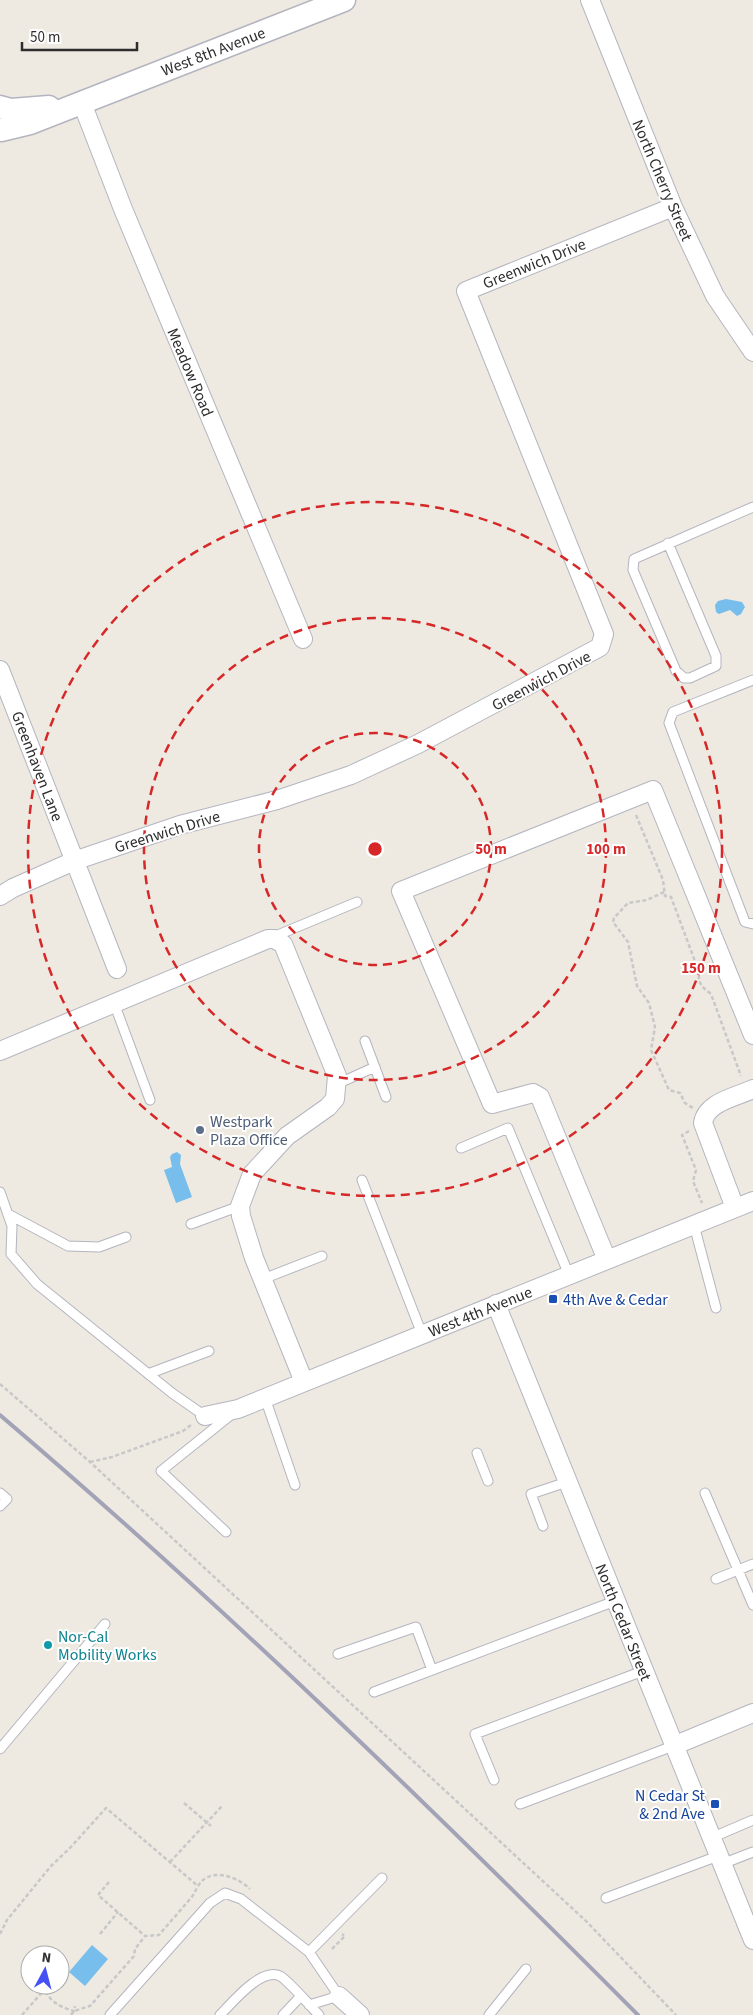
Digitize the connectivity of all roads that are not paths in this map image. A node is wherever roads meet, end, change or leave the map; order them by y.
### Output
1 (344, 0) edge
2 (590, 0) edge
3 (82, 103) junction
4 (0, 108) edge
5 (0, 129) edge
6 (673, 207) junction
7 (753, 352) edge
8 (753, 507) edge
9 (668, 544) junction
10 (303, 639) dead end
11 (753, 680) edge
12 (2, 682) edge
13 (74, 861) junction
14 (0, 896) edge
15 (357, 902) dead end
16 (753, 924) edge
17 (268, 940) junction
18 (117, 969) dead end
19 (114, 1003) junction
20 (753, 1035) edge
21 (365, 1041) dead end
22 (0, 1051) edge
23 (375, 1067) junction
24 (337, 1084) junction
25 (748, 1085) edge
26 (386, 1097) dead end
27 (150, 1100) dead end
28 (461, 1148) dead end
29 (362, 1180) dead end
30 (0, 1192) edge
31 (753, 1201) edge
32 (240, 1206) junction
33 (735, 1208) junction
34 (10, 1215) junction
35 (701, 1222) junction
36 (191, 1224) dead end
37 (126, 1237) dead end
38 (322, 1256) dead end
39 (606, 1260) junction
40 (569, 1275) junction
41 (262, 1279) junction
42 (496, 1304) junction
43 (716, 1308) dead end
44 (422, 1334) junction
45 (209, 1351) dead end
46 (148, 1374) junction
47 (304, 1382) junction
48 (265, 1398) junction
49 (238, 1409) junction
50 (205, 1416) joint
51 (478, 1453) dead end
52 (488, 1481) dead end
53 (567, 1482) junction
54 (295, 1485) dead end
55 (0, 1493) edge
56 (705, 1493) dead end
57 (0, 1506) edge
58 (543, 1526) dead end
59 (226, 1532) dead end
60 (753, 1564) edge
61 (738, 1570) junction
62 (716, 1579) dead end
63 (615, 1601) junction
64 (753, 1606) edge
65 (105, 1624) dead end
66 (338, 1654) dead end
67 (432, 1670) junction
68 (643, 1671) junction
69 (374, 1692) dead end
70 (753, 1713) edge
71 (673, 1746) junction
72 (0, 1749) edge
73 (494, 1780) dead end
74 (520, 1804) dead end
75 (753, 1820) edge
76 (711, 1838) junction
77 (753, 1852) edge
78 (720, 1860) junction
79 (382, 1878) dead end
80 (606, 1898) dead end
81 (752, 1934) edge
82 (308, 1952) junction
83 (526, 1969) dead end
84 (339, 1996) junction
85 (300, 1997) junction
86 (309, 2006) junction
87 (110, 2015) edge
88 (220, 2015) edge
89 (283, 2015) edge
90 (319, 2015) edge
91 (360, 2015) edge
92 (489, 2015) edge

1 - 3 street, West 8th Avenue
2 - 6 street, North Cherry Street
3 - 4 street, West 8th Avenue
3 - 5 street, West 8th Avenue
3 - 10 street, Meadow Road
6 - 7 street, North Cherry Street
6 - 13 street, Greenwich Drive
8 - 9 lane
9 - 9 lane
11 - 16 lane
12 - 13 street, Greenhaven Lane
13 - 14 street, Greenwich Drive
13 - 18 street, Greenhaven Lane
15 - 17 lane
17 - 19 street
17 - 24 street
19 - 22 street
19 - 27 lane
20 - 39 street
21 - 23 lane
23 - 24 lane
23 - 26 lane
24 - 32 street
25 - 33 street
28 - 40 lane
29 - 44 lane
30 - 34 lane
31 - 33 street, West 4th Avenue
32 - 36 lane
32 - 41 street
33 - 35 street, West 4th Avenue
34 - 37 lane
34 - 46 lane
35 - 39 street, West 4th Avenue
35 - 43 lane
38 - 41 lane
39 - 40 street, West 4th Avenue
40 - 42 street, West 4th Avenue
41 - 47 street
42 - 44 street, West 4th Avenue
42 - 53 street, North Cedar Street
44 - 47 street, West 4th Avenue
45 - 46 lane
46 - 50 lane
47 - 48 street, West 4th Avenue
48 - 49 street, West 4th Avenue
48 - 54 lane
49 - 50 street, West 4th Avenue
49 - 59 lane
51 - 52 lane
53 - 58 lane
53 - 63 street, North Cedar Street
55 - 57 lane
56 - 61 lane
60 - 61 lane
61 - 62 lane
61 - 64 lane
63 - 67 lane
63 - 68 street, North Cedar Street
65 - 72 lane
66 - 67 lane
67 - 69 lane
68 - 71 street, North Cedar Street
68 - 73 lane
70 - 71 street
71 - 74 lane
71 - 76 street, North Cedar Street
75 - 76 lane
76 - 78 street, North Cedar Street
77 - 78 lane
78 - 80 lane
78 - 81 street, North Cedar Street
79 - 82 lane
82 - 84 lane
82 - 87 lane
83 - 92 lane
84 - 86 lane
84 - 91 street
85 - 86 lane
85 - 88 lane
85 - 89 lane
86 - 90 lane

